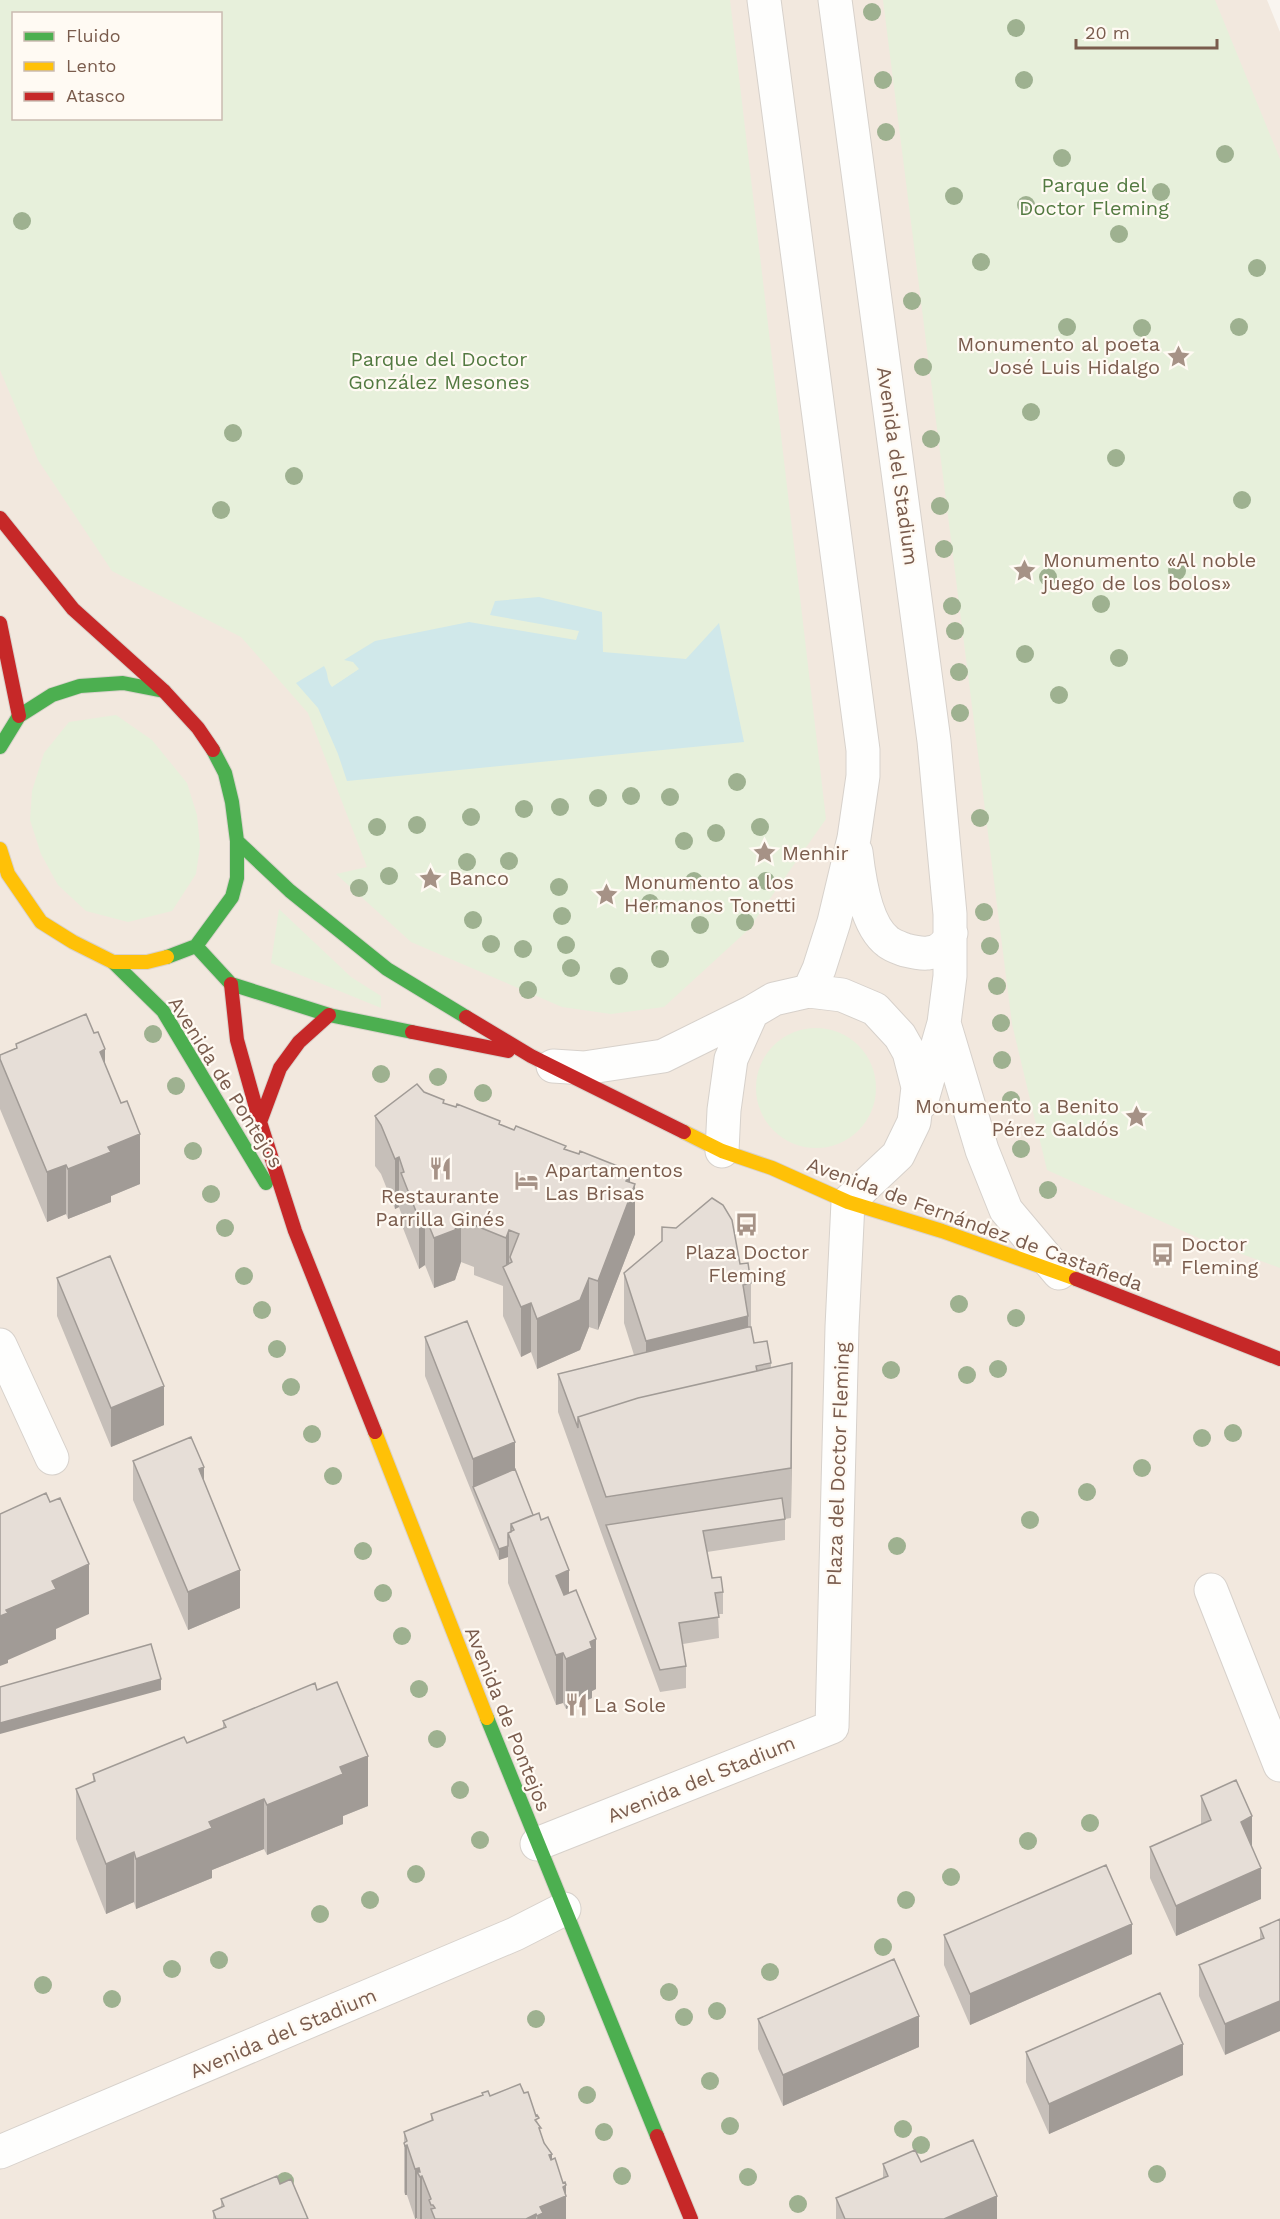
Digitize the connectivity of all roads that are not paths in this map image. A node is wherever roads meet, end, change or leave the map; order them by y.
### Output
1 (764, 0) edge
2 (835, 0) edge
3 (0, 518) edge
4 (0, 623) edge
5 (164, 691) junction
6 (19, 716) junction
7 (0, 747) edge
8 (854, 838) junction
9 (237, 842) junction
10 (0, 849) edge
11 (4, 873) edge
12 (951, 933) junction
13 (196, 946) junction
14 (113, 962) junction
15 (231, 984) junction
16 (809, 991) junction
17 (752, 1012) junction
18 (329, 1015) junction
19 (944, 1023) junction
20 (542, 1061) junction
21 (260, 1122) junction
22 (914, 1122) junction
23 (722, 1151) junction
24 (848, 1202) junction
25 (295, 1231) junction
26 (1059, 1273) junction
27 (0, 1345) edge
28 (1280, 1359) edge
29 (52, 1458) dead end
30 (1211, 1590) dead end
31 (832, 1727) joint
32 (1280, 1765) edge
33 (537, 1844) junction
34 (564, 1909) junction
35 (0, 2152) edge
36 (691, 2219) edge

1 - 8 street
2 - 12 street, Avenida del Stadium
3 - 5 main road
4 - 6 main road
5 - 6 main road
5 - 9 main road
6 - 7 main road
8 - 12 street
8 - 16 street
9 - 13 main road
9 - 20 main road
10 - 11 main road
11 - 14 main road
12 - 19 street, Avenida del Stadium
13 - 14 main road
13 - 15 main road
14 - 25 main road, Avenida de Pontejos
15 - 18 main road
15 - 21 main road, Avenida de Pontejos
16 - 17 street, Avenida del Stadium
16 - 22 street, Avenida del Stadium
17 - 20 street, Avenida del Stadium
17 - 23 street
18 - 20 main road
18 - 21 main road, Avenida de Pontejos
19 - 22 street, Avenida del Stadium
19 - 26 street, Avenida del Stadium
20 - 23 main road, Avenida de Fernández de Castañeda
21 - 25 main road, Avenida de Pontejos
22 - 24 street, Avenida del Stadium
23 - 24 main road, Avenida de Fernández de Castañeda
24 - 26 main road, Avenida de Fernández de Castañeda
24 - 31 street, Plaza del Doctor Fleming
25 - 33 main road, Avenida de Pontejos
26 - 28 main road, Avenida de Fernández de Castañeda
27 - 29 street
30 - 32 street
31 - 33 street, Avenida del Stadium
33 - 34 main road, Avenida de Pontejos
34 - 35 street, Avenida del Stadium
34 - 36 main road, Avenida de Pontejos

